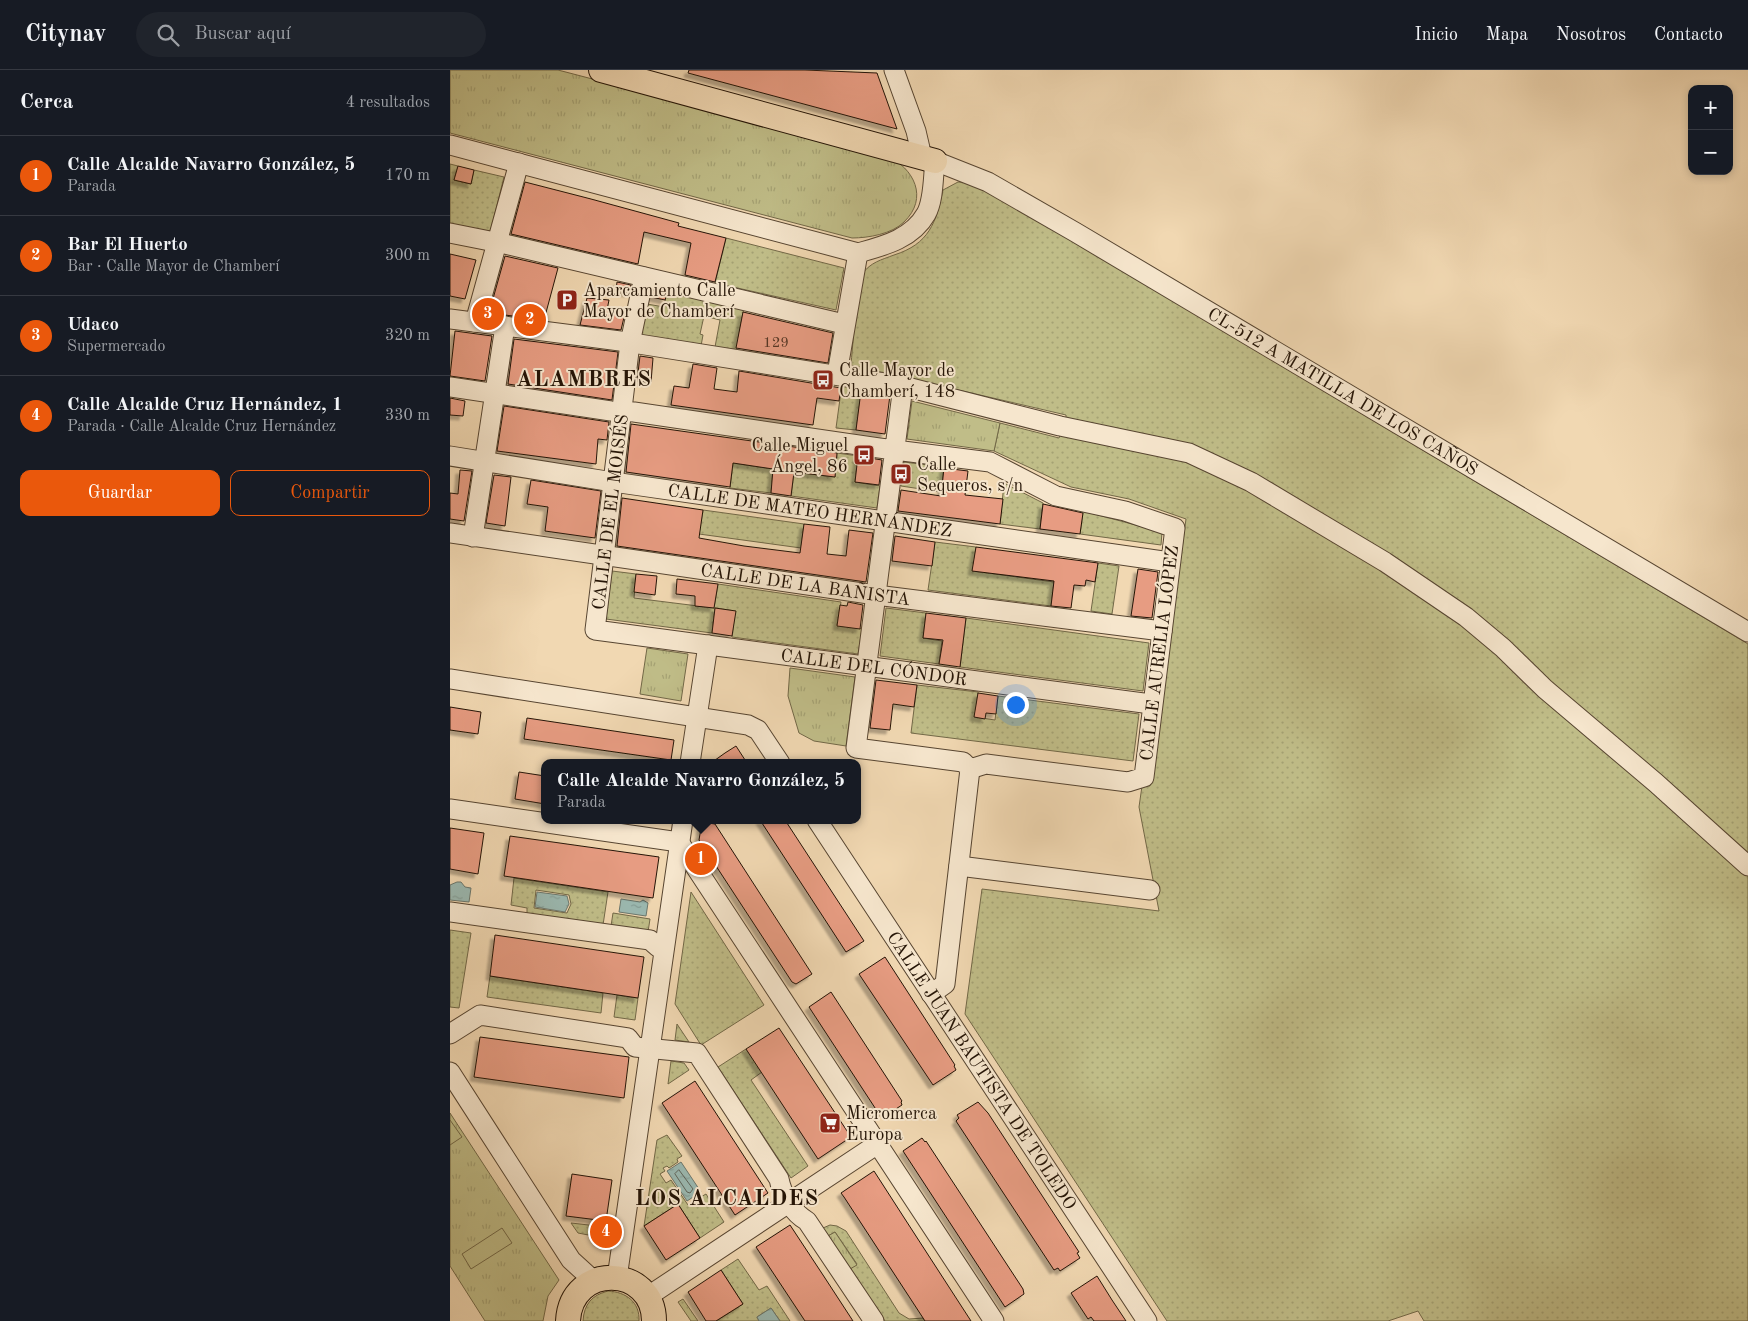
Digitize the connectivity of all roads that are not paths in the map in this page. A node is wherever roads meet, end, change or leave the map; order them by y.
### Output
1 (601, 70) edge
2 (894, 70) edge
3 (450, 145) edge
4 (929, 159) junction
5 (519, 163) junction
6 (964, 172) junction
7 (932, 191) junction
8 (450, 233) edge
9 (496, 243) junction
10 (858, 253) junction
11 (644, 277) junction
12 (450, 319) edge
13 (475, 322) junction
14 (844, 324) junction
15 (505, 326) junction
16 (630, 343) junction
17 (837, 374) junction
18 (902, 386) junction
19 (450, 387) edge
20 (495, 394) junction
21 (623, 412) junction
22 (896, 450) junction
23 (450, 456) edge
24 (485, 461) junction
25 (613, 482) junction
26 (886, 520) junction
27 (450, 533) edge
28 (473, 537) junction
29 (605, 557) junction
30 (1170, 562) junction
31 (876, 594) junction
32 (595, 630) joint
33 (1162, 631) junction
34 (1748, 632) edge
35 (708, 645) junction
36 (866, 666) junction
37 (450, 679) edge
38 (1151, 704) junction
39 (697, 716) junction
40 (691, 759) edge
41 (777, 759) edge
42 (970, 769) junction
43 (450, 809) edge
44 (541, 822) edge
45 (555, 824) edge
46 (682, 824) edge
47 (820, 824) edge
48 (680, 842) junction
49 (959, 866) junction
50 (1748, 866) edge
51 (1150, 890) dead end
52 (450, 912) edge
53 (664, 948) junction
54 (931, 994) junction
55 (450, 1034) edge
56 (650, 1049) junction
57 (450, 1072) edge
58 (879, 1143) junction
59 (789, 1202) junction
60 (618, 1278) junction
61 (587, 1285) junction
62 (647, 1297) junction
63 (568, 1321) edge
64 (654, 1321) edge
65 (874, 1321) edge
66 (994, 1321) edge
67 (1146, 1321) edge

1 - 4 main road
2 - 4 street
3 - 5 street
4 - 6 street, CL-512 A MATILLA DE LOS CAÑOS
4 - 7 street
5 - 9 street
5 - 10 street
6 - 7 street
6 - 34 street, CL-512 A MATILLA DE LOS CAÑOS
7 - 10 street
8 - 9 street
9 - 11 street
9 - 13 street
10 - 14 street
11 - 14 street
11 - 16 street, CALLE DE EL MOISÉS
12 - 13 street
13 - 15 street
14 - 17 street
15 - 16 street
15 - 20 street
16 - 17 street
16 - 21 street, CALLE DE EL MOISÉS
17 - 18 street
18 - 22 street
18 - 50 street
19 - 20 street
20 - 21 street
20 - 24 street
21 - 22 street
21 - 25 street, CALLE DE EL MOISÉS
22 - 26 street
22 - 30 street, CALLE AURELIA LÓPEZ
23 - 24 street, CALLE DE MATEO HERNÁNDEZ
24 - 25 street, CALLE DE MATEO HERNÁNDEZ
24 - 28 street
25 - 26 street, CALLE DE MATEO HERNÁNDEZ
25 - 29 street, CALLE DE EL MOISÉS
26 - 30 street, CALLE DE MATEO HERNÁNDEZ
26 - 31 street
27 - 28 street, CALLE DE LA BAÑISTA
28 - 29 street, CALLE DE LA BAÑISTA
29 - 31 street, CALLE DE LA BAÑISTA
29 - 32 street, CALLE DE EL MOISÉS
30 - 33 street, CALLE AURELIA LÓPEZ
31 - 33 street, CALLE DE LA BAÑISTA
31 - 36 street
32 - 35 street, CALLE DEL CÓNDOR
33 - 38 street, CALLE AURELIA LÓPEZ
35 - 36 street, CALLE DEL CÓNDOR
35 - 39 street
36 - 38 street, CALLE DEL CÓNDOR
36 - 42 street
37 - 39 street
38 - 42 street, CALLE AURELIA LÓPEZ
39 - 40 street
39 - 41 street
42 - 49 street
43 - 44 street
45 - 48 street
46 - 48 street
47 - 54 street, CALLE JUAN BAUTISTA DE TOLEDO
48 - 53 street
48 - 58 street
49 - 51 street
49 - 54 street
52 - 53 street
53 - 56 street
54 - 67 street, CALLE JUAN BAUTISTA DE TOLEDO
55 - 56 street
56 - 59 street
56 - 60 street
57 - 61 street
58 - 59 street
58 - 66 street
59 - 62 street
59 - 65 street
60 - 61 main road
60 - 62 main road
61 - 63 main road
62 - 64 main road

